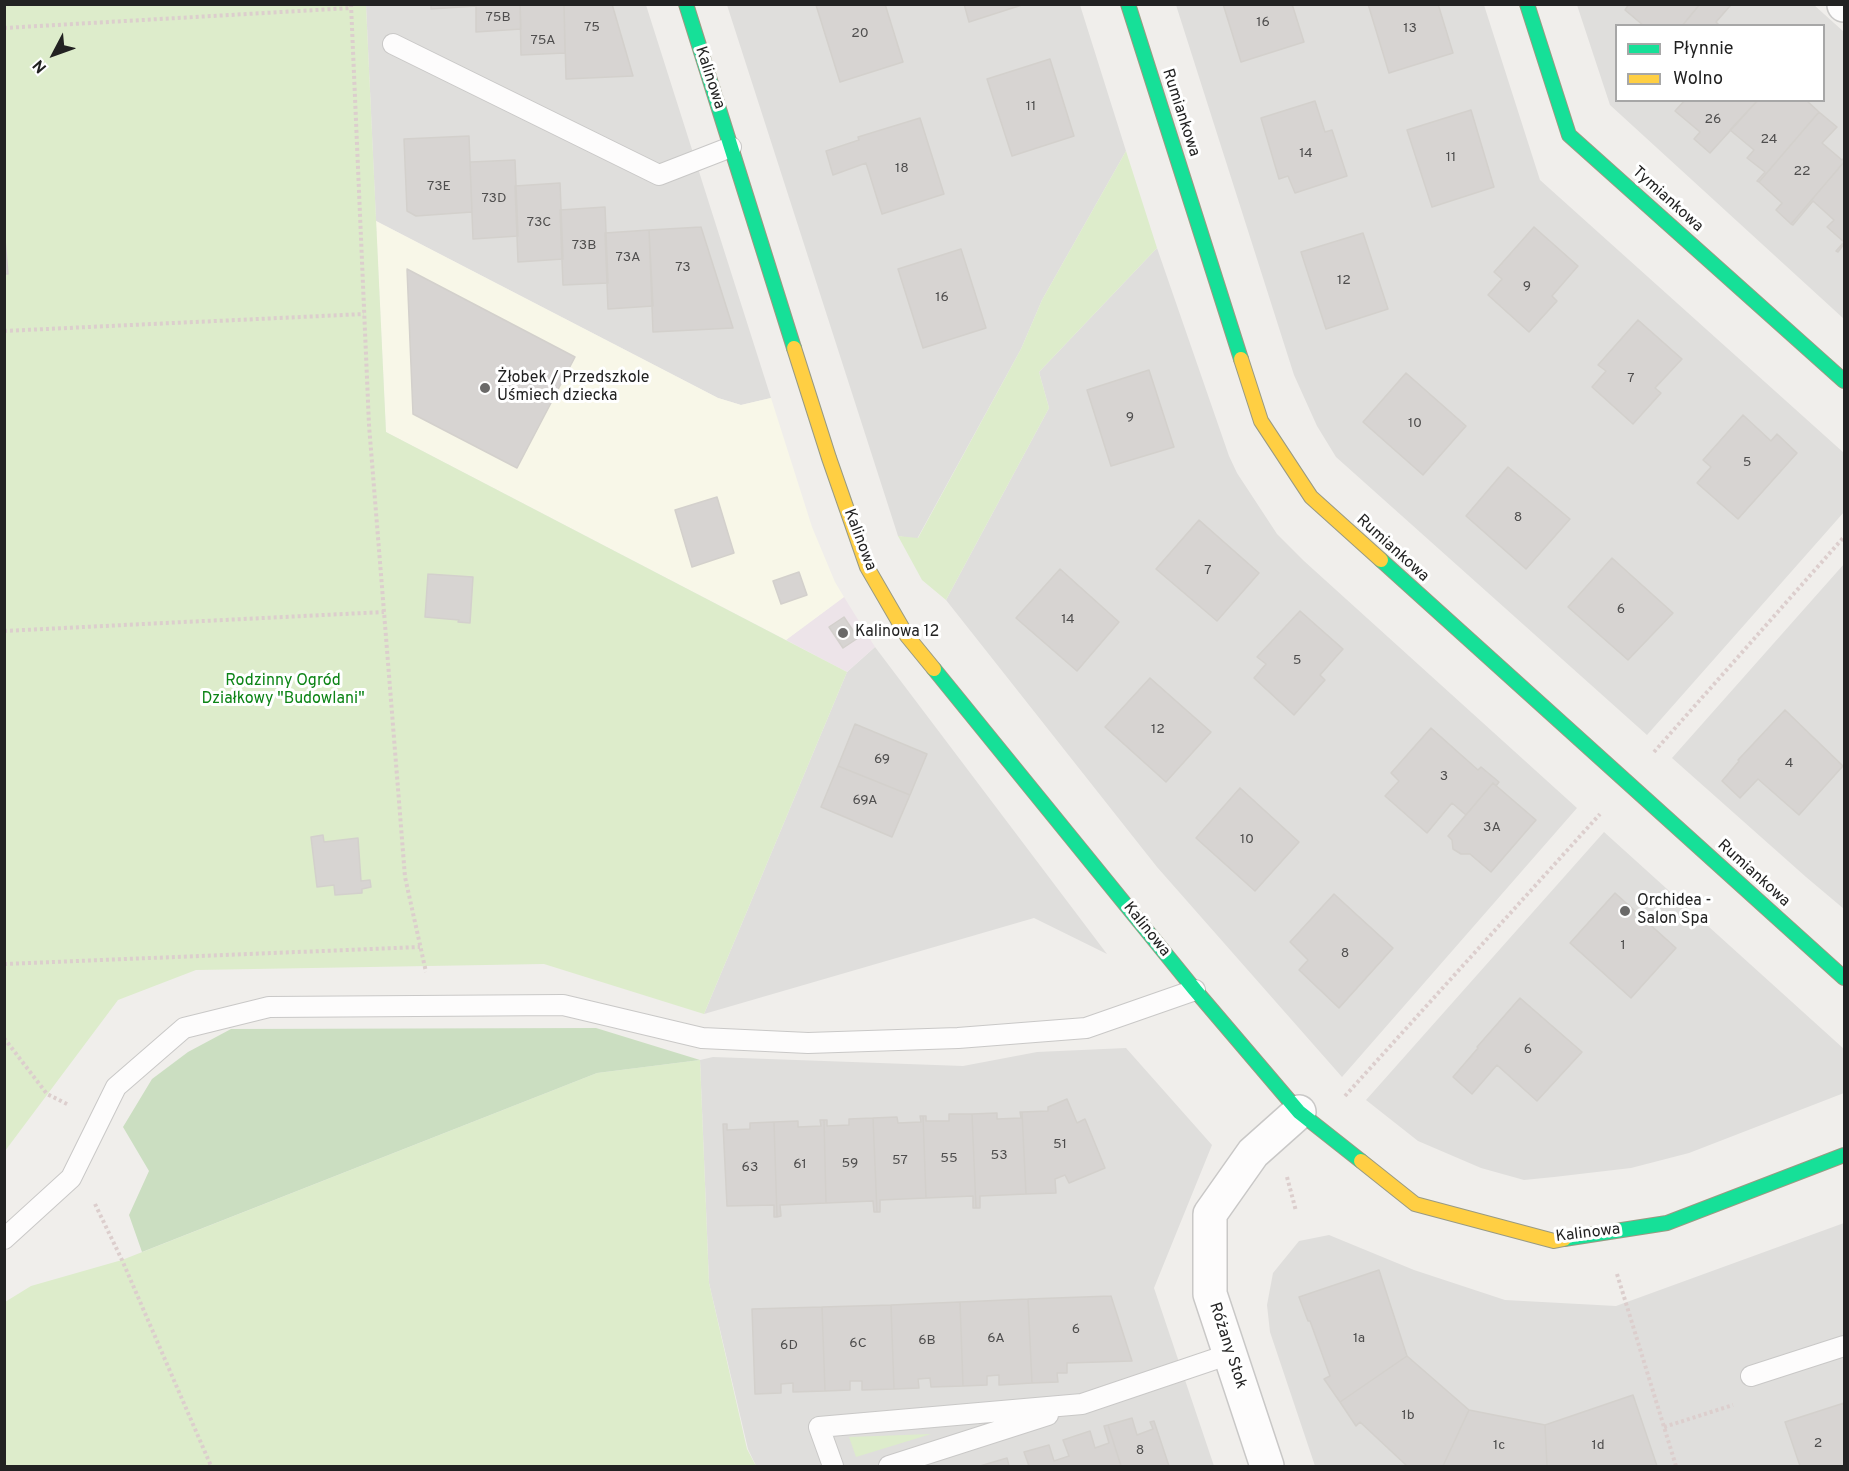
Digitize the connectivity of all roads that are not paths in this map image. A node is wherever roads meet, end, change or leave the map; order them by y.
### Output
1 (686, 4) edge
2 (1128, 4) edge
3 (1527, 4) edge
4 (393, 44) dead end
5 (731, 147) junction
6 (1845, 381) edge
7 (1845, 978) edge
8 (1195, 990) junction
9 (1299, 1112) junction
10 (1845, 1155) edge
11 (4, 1239) edge
12 (1845, 1346) edge
13 (1230, 1354) junction
14 (1751, 1376) dead end
15 (1082, 1404) junction
16 (833, 1467) edge
17 (889, 1467) edge
18 (1267, 1467) edge

1 - 5 street, Kalinowa
2 - 7 street, Rumiankowa
3 - 6 street, Tymiankowa
4 - 5 lane
5 - 8 street, Kalinowa
8 - 9 street, Kalinowa
8 - 11 lane
9 - 10 street, Kalinowa
9 - 13 street, Różany Stok
12 - 14 lane
13 - 15 lane
13 - 18 street, Różany Stok
15 - 16 lane
15 - 17 lane

